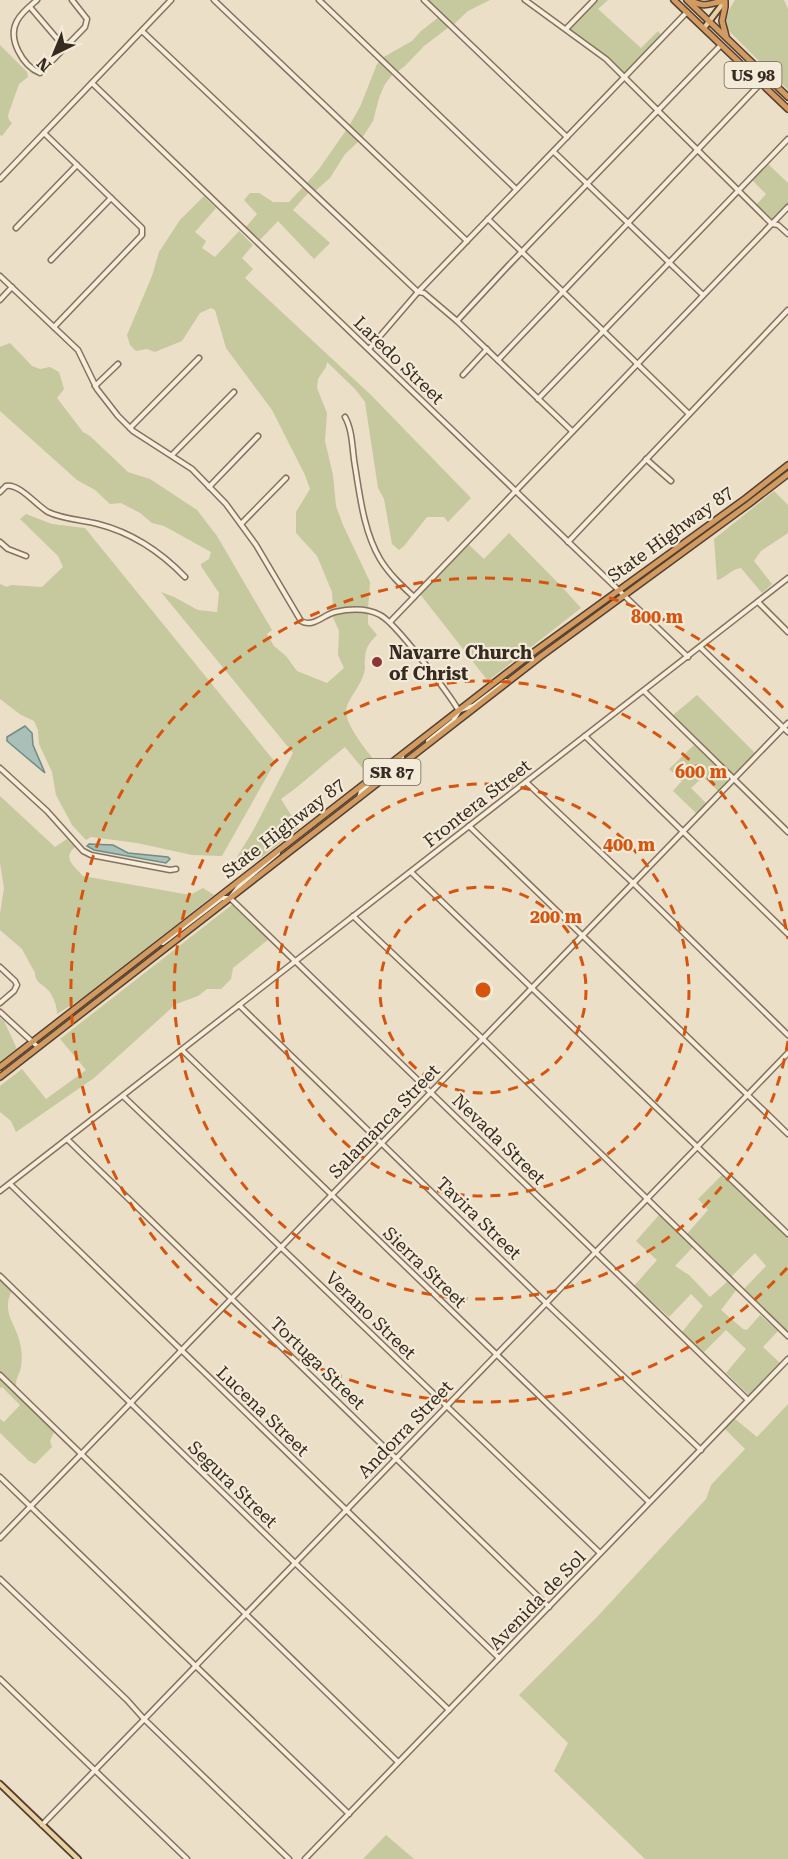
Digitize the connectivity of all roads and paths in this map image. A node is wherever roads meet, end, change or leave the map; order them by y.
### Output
1 (37, 0) edge
2 (72, 0) edge
3 (171, 0) edge
4 (214, 0) edge
5 (319, 0) edge
6 (424, 0) edge
7 (525, 0) edge
8 (594, 0) edge
9 (674, 0) edge
10 (688, 0) edge
11 (725, 1) edge
12 (30, 7) junction
13 (687, 12) junction
14 (709, 21) junction
15 (704, 28) junction
16 (566, 29) junction
17 (142, 31) junction
18 (726, 38) junction
19 (721, 45) junction
20 (65, 48) junction
21 (625, 78) junction
22 (92, 83) junction
23 (761, 83) junction
24 (788, 97) edge
25 (788, 109) edge
26 (658, 111) junction
27 (44, 133) junction
28 (567, 137) junction
29 (788, 139) edge
30 (699, 150) junction
31 (554, 152) junction
32 (77, 165) junction
33 (0, 179) edge
34 (588, 184) junction
35 (516, 189) junction
36 (738, 190) junction
37 (111, 198) junction
38 (788, 207) edge
39 (489, 219) junction
40 (628, 223) junction
41 (772, 224) junction
42 (16, 228) dead end
43 (788, 234) edge
44 (467, 241) junction
45 (523, 251) junction
46 (51, 260) dead end
47 (669, 262) junction
48 (0, 276) edge
49 (12, 287) junction
50 (418, 292) junction
51 (563, 292) junction
52 (703, 295) junction
53 (0, 300) edge
54 (788, 310) edge
55 (457, 321) junction
56 (54, 327) junction
57 (603, 331) junction
58 (369, 349) junction
59 (487, 349) junction
60 (199, 358) dead end
61 (498, 360) junction
62 (118, 364) dead end
63 (636, 364) junction
64 (463, 375) dead end
65 (95, 386) junction
66 (234, 392) dead end
67 (538, 399) junction
68 (689, 414) junction
69 (345, 417) dead end
70 (130, 428) junction
71 (572, 431) junction
72 (258, 436) dead end
73 (171, 455) junction
74 (646, 459) junction
75 (788, 465) edge
76 (788, 474) edge
77 (286, 478) dead end
78 (671, 481) dead end
79 (209, 486) junction
80 (516, 491) junction
81 (0, 492) edge
82 (241, 524) junction
83 (0, 542) edge
84 (568, 542) junction
85 (26, 556) dead end
86 (185, 577) dead end
87 (788, 578) edge
88 (618, 590) junction
89 (624, 595) junction
90 (414, 597) junction
91 (758, 602) junction
92 (390, 622) junction
93 (788, 632) edge
94 (700, 647) junction
95 (688, 657) junction
96 (523, 670) junction
97 (644, 691) junction
98 (459, 711) junction
99 (788, 723) edge
100 (784, 728) junction
101 (788, 732) edge
102 (585, 736) junction
103 (409, 750) junction
104 (412, 757) junction
105 (0, 768) edge
106 (734, 780) junction
107 (526, 782) junction
108 (359, 798) junction
109 (469, 826) junction
110 (683, 832) junction
111 (788, 832) edge
112 (285, 846) junction
113 (176, 869) dead end
114 (411, 872) junction
115 (633, 883) junction
116 (230, 898) junction
117 (353, 916) junction
118 (788, 934) edge
119 (582, 936) junction
120 (154, 947) junction
121 (295, 961) junction
122 (0, 967) edge
123 (532, 987) junction
124 (0, 1003) edge
125 (239, 1005) junction
126 (0, 1012) edge
127 (788, 1035) edge
128 (483, 1039) junction
129 (33, 1041) junction
130 (38, 1047) junction
131 (182, 1050) junction
132 (788, 1053) edge
133 (0, 1067) edge
134 (0, 1077) edge
135 (431, 1092) junction
136 (748, 1095) junction
137 (123, 1096) junction
138 (788, 1134) edge
139 (67, 1139) junction
140 (382, 1142) junction
141 (697, 1146) junction
142 (10, 1184) junction
143 (0, 1191) edge
144 (332, 1195) junction
145 (646, 1199) junction
146 (788, 1234) edge
147 (281, 1247) junction
148 (596, 1251) junction
149 (0, 1276) edge
150 (231, 1298) junction
151 (546, 1303) junction
152 (788, 1336) edge
153 (181, 1351) junction
154 (496, 1354) junction
155 (788, 1359) edge
156 (0, 1375) edge
157 (748, 1400) junction
158 (131, 1403) junction
159 (446, 1406) junction
160 (701, 1450) junction
161 (80, 1454) junction
162 (395, 1457) junction
163 (0, 1477) edge
164 (650, 1502) junction
165 (31, 1506) junction
166 (346, 1509) junction
167 (0, 1538) edge
168 (600, 1553) junction
169 (294, 1562) junction
170 (0, 1579) edge
171 (549, 1606) junction
172 (246, 1614) junction
173 (499, 1658) junction
174 (194, 1666) junction
175 (0, 1678) edge
176 (449, 1710) junction
177 (144, 1719) junction
178 (398, 1762) junction
179 (94, 1770) junction
180 (0, 1784) edge
181 (349, 1814) junction
182 (42, 1825) junction
183 (78, 1859) edge
184 (187, 1859) edge
185 (290, 1859) edge
186 (305, 1859) edge

1 - 12 street
2 - 20 street
3 - 17 street
4 - 44 street
5 - 35 street
6 - 28 street
7 - 16 street
8 - 16 street
9 - 13 highway, US 98
10 - 11 highway
10 - 14 highway, US 98
11 - 14 main road
11 - 18 highway
12 - 20 street
12 - 20 street
13 - 15 highway, US 98
13 - 21 street
14 - 15 main road
14 - 18 highway, US 98
15 - 19 highway, US 98
16 - 21 street
17 - 22 street
17 - 50 street
18 - 24 highway, US 98
19 - 23 highway, US 98
19 - 26 street
21 - 26 street
21 - 28 street
22 - 27 street
22 - 58 street, Laredo Street
23 - 25 highway, US 98
23 - 30 street
26 - 30 street
26 - 34 street
27 - 32 street
27 - 33 street
28 - 31 street
29 - 36 street
30 - 36 street
30 - 40 street
31 - 34 street
31 - 35 street
32 - 37 street
32 - 42 street
34 - 40 street
34 - 45 street
35 - 39 street
36 - 41 street
36 - 47 street
37 - 46 street
37 - 56 street
38 - 41 street
39 - 44 street
39 - 45 street
40 - 47 street
40 - 51 street
41 - 43 street
41 - 52 street
44 - 50 street
45 - 51 street
45 - 55 street
47 - 52 street
47 - 57 street
48 - 49 street
49 - 53 street
49 - 56 street
50 - 55 street
50 - 58 street
51 - 57 street
51 - 61 street
52 - 63 street
54 - 68 street
55 - 59 street
56 - 65 street
57 - 63 street
57 - 67 street
58 - 80 street, Laredo Street
59 - 61 street
59 - 64 street
60 - 70 street
61 - 67 street
62 - 65 street
63 - 68 street
63 - 71 street
65 - 70 street
66 - 73 street
67 - 71 street
68 - 74 street
69 - 90 street
70 - 73 street
71 - 80 street
72 - 79 street
73 - 79 street
74 - 78 street
74 - 84 street
75 - 88 highway, State Highway 87 / SR 87
76 - 89 highway, SR 87
77 - 82 street
79 - 82 street
80 - 84 street, Laredo Street
80 - 90 street
81 - 86 street
82 - 92 street
83 - 85 street
84 - 88 street, Laredo Street
87 - 91 street, Frontera Street
88 - 89 street, Laredo Street
88 - 98 highway, State Highway 87 / SR 87
89 - 95 street, Laredo Street
89 - 96 highway, SR 87
90 - 92 street
91 - 93 street
91 - 94 street, Frontera Street
92 - 98 street
94 - 95 street, Frontera Street
94 - 100 street
95 - 97 street, Frontera Street
96 - 98 street
96 - 104 highway, SR 87
97 - 102 street, Frontera Street
97 - 106 street
98 - 103 highway, State Highway 87 / SR 87
98 - 104 street
99 - 100 street, Salamanca Street
100 - 101 street
100 - 106 street, Salamanca Street
102 - 107 street, Frontera Street
102 - 110 street
103 - 108 street
103 - 112 highway, State Highway 87 / SR 87
104 - 108 highway, SR 87
105 - 113 street
106 - 110 street, Salamanca Street
106 - 111 street
107 - 109 street, Frontera Street
107 - 115 street
108 - 116 highway, SR 87
109 - 114 street, Frontera Street
109 - 119 street
110 - 115 street, Salamanca Street
110 - 118 street
112 - 116 street
112 - 120 highway, State Highway 87 / SR 87
114 - 117 street, Frontera Street
114 - 123 street
115 - 119 street, Salamanca Street
115 - 127 street
116 - 120 street
116 - 121 street, Nevada Street
116 - 130 highway, SR 87
117 - 121 street, Frontera Street
117 - 128 street
119 - 123 street, Salamanca Street
119 - 136 street
120 - 129 highway, State Highway 87 / SR 87
121 - 125 street, Frontera Street
121 - 135 street, Nevada Street
122 - 124 street
123 - 128 street, Salamanca Street
123 - 141 street
125 - 131 street, Frontera Street
125 - 140 street, Tavira Street
126 - 129 street
128 - 135 street, Salamanca Street
128 - 145 street
129 - 130 street
129 - 133 highway, State Highway 87 / SR 87
130 - 134 highway, SR 87
131 - 137 street, Frontera Street
131 - 144 street, Sierra Street
132 - 136 street, Andorra Street
135 - 140 street, Salamanca Street
135 - 148 street, Nevada Street
136 - 138 street
136 - 141 street, Andorra Street
137 - 139 street, Frontera Street
137 - 147 street, Verano Street
139 - 142 street, Frontera Street
139 - 150 street, Tortuga Street
140 - 144 street, Salamanca Street
140 - 151 street, Tavira Street
141 - 145 street, Andorra Street
141 - 146 street
142 - 143 street, Frontera Street
142 - 153 street, Lucena Street
144 - 147 street, Salamanca Street
144 - 154 street, Sierra Street
145 - 148 street, Andorra Street
145 - 152 street
147 - 150 street, Salamanca Street
147 - 159 street, Verano Street
148 - 151 street, Andorra Street
148 - 157 street, Nevada Street
149 - 158 street, Segura Street
150 - 153 street, Salamanca Street
150 - 162 street, Tortuga Street
151 - 154 street, Andorra Street
151 - 160 street, Tavira Street
153 - 158 street, Salamanca Street
153 - 166 street, Lucena Street
154 - 159 street, Andorra Street
154 - 164 street, Sierra Street
155 - 157 street, Avenida de Sol
156 - 161 street
157 - 160 street, Avenida de Sol
158 - 161 street, Salamanca Street
158 - 169 street, Segura Street
159 - 162 street, Andorra Street
159 - 168 street, Verano Street
160 - 164 street, Avenida de Sol
161 - 165 street, Salamanca Street
161 - 172 street
162 - 166 street, Andorra Street
162 - 171 street, Tortuga Street
163 - 165 street
164 - 168 street, Avenida de Sol
165 - 167 street, Salamanca Street
165 - 174 street
166 - 169 street, Andorra Street
166 - 173 street, Lucena Street
168 - 171 street, Avenida de Sol
169 - 172 street, Andorra Street
169 - 176 street, Segura Street
170 - 177 street
171 - 173 street, Avenida de Sol
172 - 174 street, Andorra Street
172 - 178 street
173 - 176 street, Avenida de Sol
174 - 177 street, Andorra Street
174 - 181 street
175 - 179 street
176 - 178 street, Avenida de Sol
177 - 179 street, Andorra Street
177 - 185 street
178 - 181 street, Avenida de Sol
179 - 182 street, Andorra Street
179 - 184 street
180 - 182 main road
181 - 186 street, Avenida de Sol
182 - 183 main road

